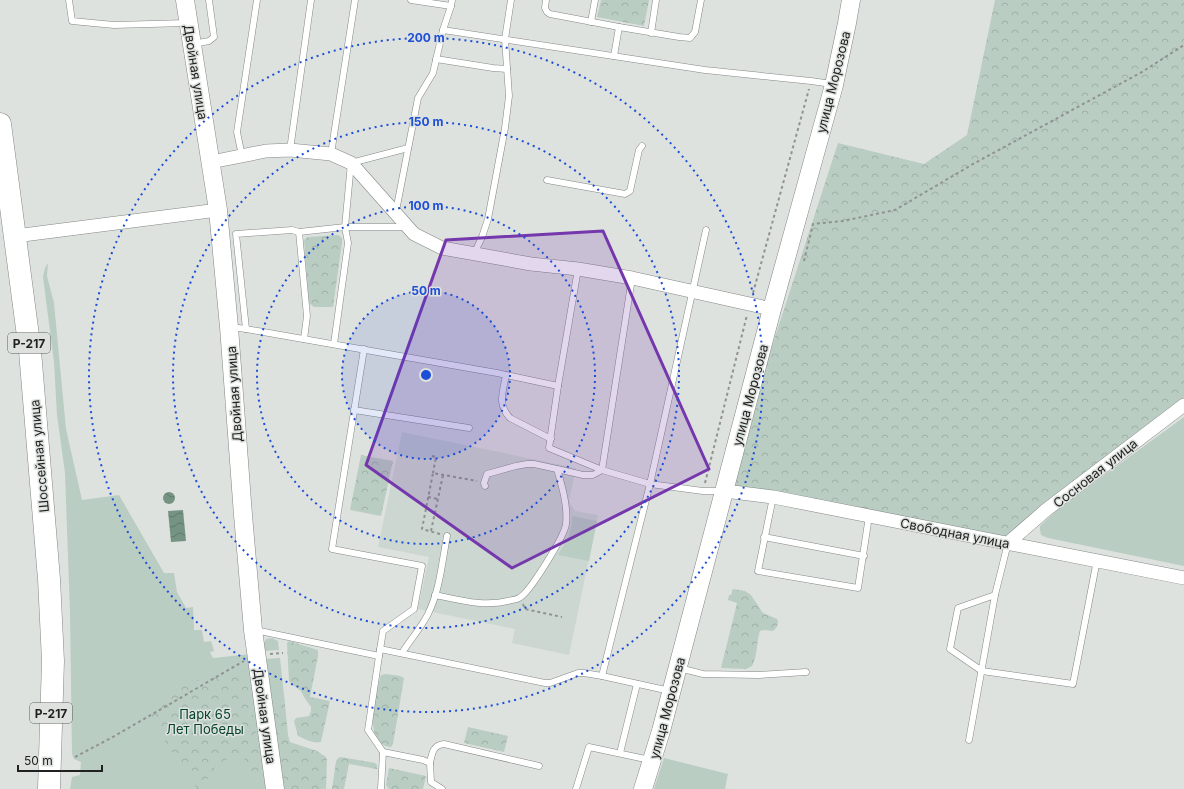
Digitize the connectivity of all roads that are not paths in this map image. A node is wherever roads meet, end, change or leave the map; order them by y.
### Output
1 (69, 0) edge
2 (185, 0) edge
3 (209, 0) edge
4 (256, 0) edge
5 (311, 0) edge
6 (355, 0) edge
7 (411, 0) edge
8 (511, 0) edge
9 (546, 0) edge
10 (595, 0) edge
11 (656, 0) edge
12 (701, 0) edge
13 (851, 0) edge
14 (452, 3) edge
15 (188, 22) junction
16 (591, 22) junction
17 (619, 27) junction
18 (443, 30) junction
19 (650, 33) junction
20 (505, 39) junction
21 (192, 44) junction
22 (614, 56) junction
23 (436, 59) junction
24 (507, 69) junction
25 (834, 85) junction
26 (0, 124) edge
27 (642, 146) dead end
28 (408, 148) junction
29 (290, 150) junction
30 (331, 154) junction
31 (242, 156) junction
32 (211, 162) junction
33 (351, 163) junction
34 (547, 180) dead end
35 (218, 210) junction
36 (395, 213) junction
37 (345, 227) junction
38 (408, 227) junction
39 (706, 230) dead end
40 (299, 232) junction
41 (15, 236) junction
42 (474, 254) junction
43 (578, 269) junction
44 (632, 278) junction
45 (693, 291) junction
46 (772, 309) junction
47 (238, 328) junction
48 (304, 339) junction
49 (334, 344) junction
50 (364, 349) junction
51 (506, 375) junction
52 (558, 386) junction
53 (1184, 405) edge
54 (354, 410) junction
55 (469, 428) dead end
56 (550, 439) junction
57 (557, 469) junction
58 (602, 470) junction
59 (650, 484) junction
60 (484, 485) road end
61 (725, 491) junction
62 (772, 497) junction
63 (869, 516) junction
64 (447, 536) road end
65 (764, 537) junction
66 (1008, 543) junction
67 (864, 556) junction
68 (1097, 560) junction
69 (1184, 578) edge
70 (435, 595) junction
71 (995, 595) junction
72 (253, 630) junction
73 (380, 649) junction
74 (402, 653) junction
75 (379, 656) junction
76 (678, 668) junction
77 (982, 671) junction
78 (806, 672) dead end
79 (602, 676) junction
80 (637, 684) junction
81 (671, 692) junction
82 (969, 740) dead end
83 (383, 752) junction
84 (620, 753) junction
85 (652, 760) junction
86 (430, 763) junction
87 (539, 766) dead end
88 (49, 789) edge
89 (275, 789) edge
90 (381, 789) edge
91 (442, 789) edge
92 (576, 789) edge
93 (643, 789) edge

1 - 15 lane
2 - 15 street, Двойная улица
3 - 21 lane
4 - 31 lane
5 - 29 lane
6 - 30 lane
7 - 14 lane
8 - 20 lane
9 - 16 lane
10 - 16 lane
11 - 19 lane
12 - 19 lane
13 - 25 street, улица Морозова
14 - 18 lane
15 - 21 street, Двойная улица
16 - 17 lane
17 - 19 lane
17 - 22 lane
18 - 20 lane
18 - 23 lane
20 - 22 lane
20 - 24 lane
21 - 32 street, Двойная улица
22 - 25 lane
23 - 24 lane
23 - 28 lane
24 - 42 lane
25 - 46 street, улица Морозова
26 - 41 highway, Шоссейная улица / Р-217
27 - 34 lane
28 - 33 lane
28 - 36 lane
29 - 30 street
29 - 31 street
30 - 33 street
31 - 32 street
32 - 35 street, Двойная улица
33 - 36 street
33 - 37 lane
35 - 41 street
35 - 47 street, Двойная улица
36 - 38 street
37 - 38 lane
37 - 40 lane
37 - 49 lane
38 - 42 street
39 - 45 lane
40 - 47 lane
40 - 48 lane
41 - 88 highway, Шоссейная улица / Р-217
42 - 43 street
43 - 44 street
43 - 52 lane
44 - 45 street
44 - 58 lane
45 - 46 street
45 - 59 lane
46 - 61 street, улица Морозова
47 - 48 lane
47 - 72 street, Двойная улица
48 - 49 lane
49 - 50 lane
50 - 51 lane
50 - 54 lane
51 - 52 lane
51 - 56 lane
52 - 56 lane
53 - 66 street, Сосновая улица
54 - 55 lane
54 - 73 lane
56 - 58 lane
57 - 58 lane
57 - 60 lane
57 - 70 lane
58 - 59 lane
59 - 61 lane
59 - 79 lane
61 - 62 street, Свободная улица
61 - 76 street, улица Морозова
62 - 63 street, Свободная улица
62 - 65 lane
63 - 66 street, Свободная улица
63 - 67 lane
64 - 70 lane
65 - 67 lane
65 - 67 lane
66 - 68 street, Свободная улица
66 - 71 lane
68 - 69 street, Свободная улица
68 - 77 lane
70 - 74 lane
71 - 77 lane
71 - 77 lane
72 - 75 lane
72 - 89 street, Двойная улица
73 - 74 lane
73 - 75 lane
74 - 79 lane
75 - 83 lane
76 - 78 lane
76 - 81 street, улица Морозова
77 - 82 lane
79 - 80 lane
80 - 81 lane
80 - 84 lane
81 - 85 street, улица Морозова
83 - 86 lane
83 - 90 lane
84 - 85 lane
84 - 92 lane
85 - 93 street, улица Морозова
86 - 87 lane
86 - 91 lane

